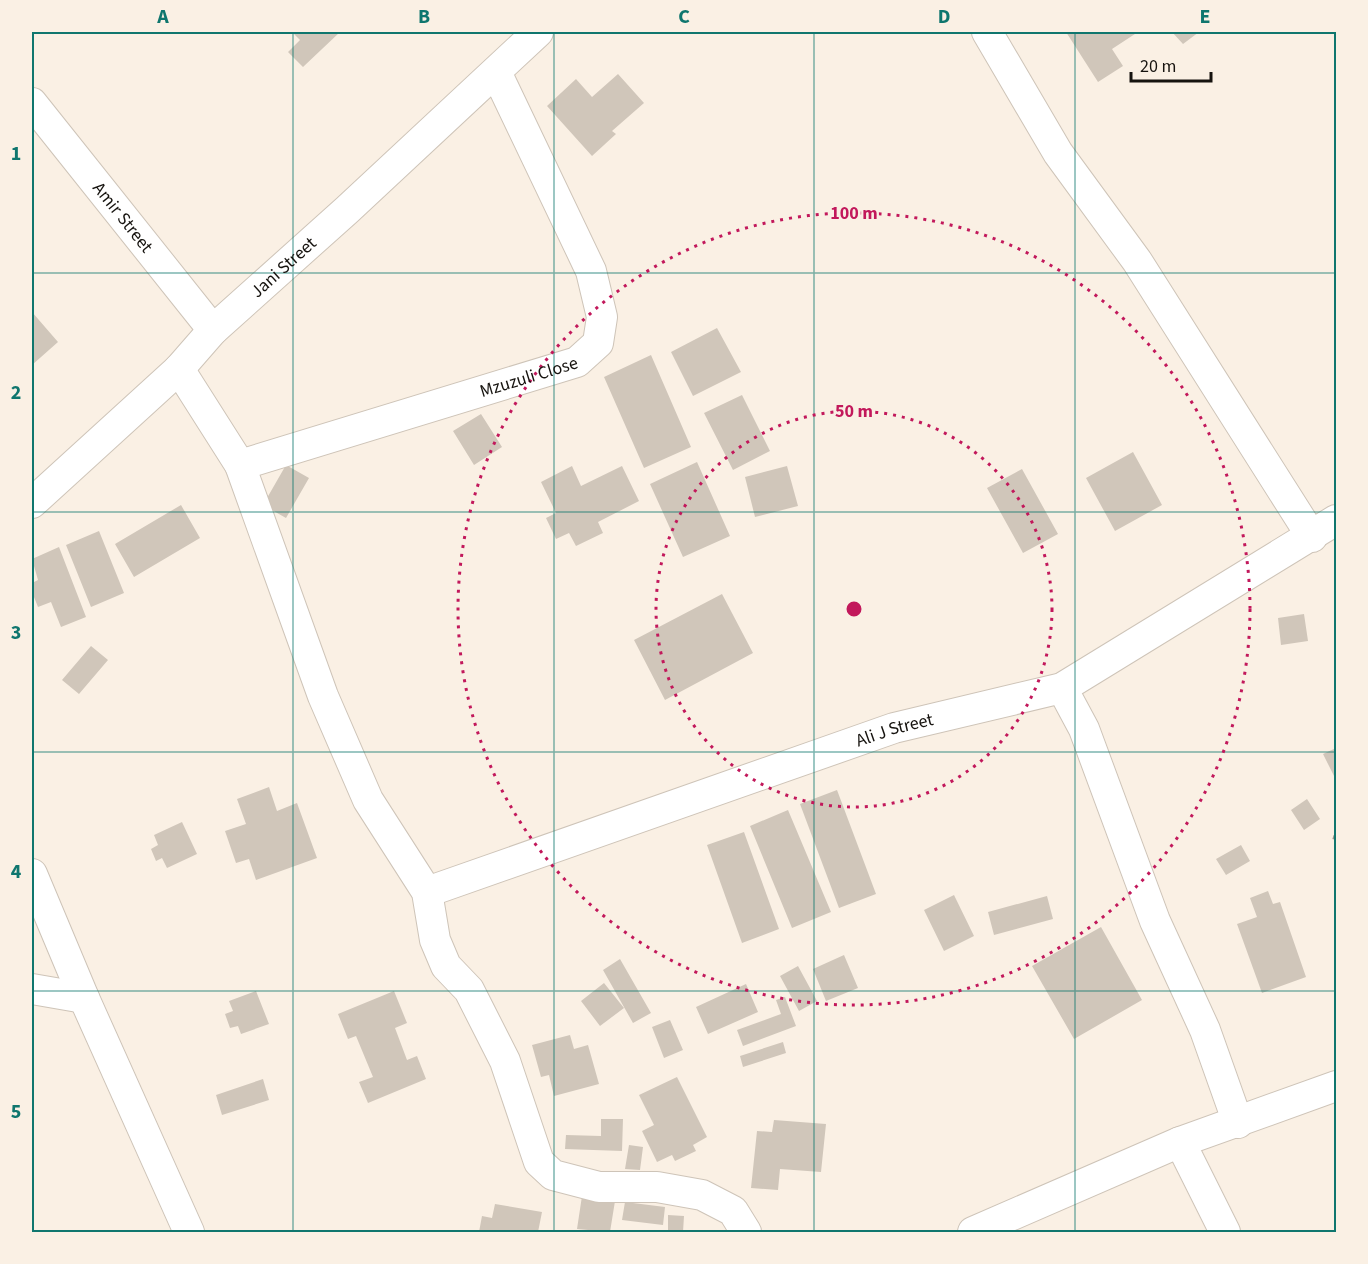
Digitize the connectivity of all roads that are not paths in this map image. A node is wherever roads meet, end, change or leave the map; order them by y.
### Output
1 (538, 32) edge
2 (987, 32) edge
3 (496, 72) junction
4 (32, 103) edge
5 (213, 330) junction
6 (179, 369) junction
7 (240, 465) junction
8 (32, 503) edge
9 (1324, 528) edge
10 (1062, 688) junction
11 (32, 874) edge
12 (427, 892) junction
13 (32, 989) edge
14 (84, 998) junction
15 (1336, 1086) edge
16 (1238, 1123) junction
17 (1180, 1142) junction
18 (189, 1233) edge
19 (746, 1233) edge
20 (973, 1233) edge
21 (1225, 1233) edge

1 - 3 street, Jani Street
2 - 9 street
3 - 5 street, Jani Street
3 - 7 street, Mzuzuli Close
4 - 5 street, Amir Street
5 - 6 street, Jani Street
6 - 7 street
6 - 8 street, Jani Street
7 - 12 street
9 - 10 street, Ali J Street
10 - 12 street, Ali J Street
10 - 16 street
11 - 14 street
12 - 19 street
13 - 14 street
14 - 18 street
15 - 16 street
16 - 17 street
17 - 20 street
17 - 21 street

